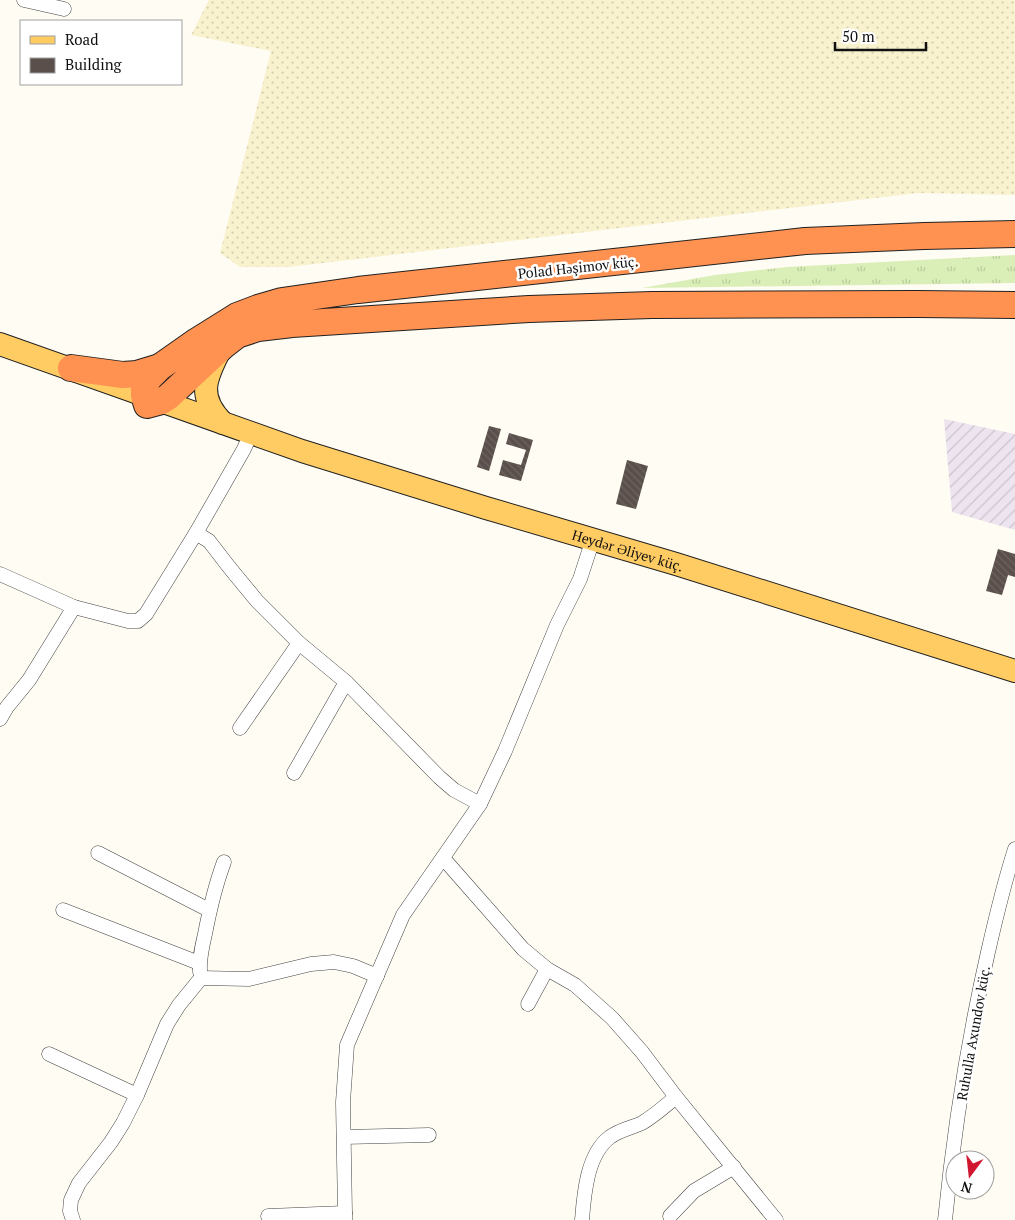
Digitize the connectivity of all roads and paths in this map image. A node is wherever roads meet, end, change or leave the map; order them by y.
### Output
1 (24, 0) edge
2 (64, 9) dead end
3 (1015, 218) edge
4 (1015, 234) edge
5 (924, 236) junction
6 (1015, 241) edge
7 (1015, 297) edge
8 (282, 301) junction
9 (917, 304) junction
10 (1015, 305) edge
11 (358, 320) junction
12 (1015, 320) edge
13 (0, 344) edge
14 (223, 346) junction
15 (0, 355) edge
16 (160, 367) junction
17 (71, 368) junction
18 (147, 405) junction
19 (239, 429) junction
20 (196, 533) junction
21 (593, 540) junction
22 (0, 574) edge
23 (74, 607) junction
24 (300, 643) junction
25 (1015, 671) edge
26 (346, 682) junction
27 (0, 719) edge
28 (240, 728) dead end
29 (294, 773) dead end
30 (480, 804) junction
31 (1015, 849) edge
32 (98, 853) dead end
33 (443, 858) junction
34 (224, 862) dead end
35 (63, 910) dead end
36 (209, 910) junction
37 (199, 963) junction
38 (547, 969) junction
39 (377, 976) junction
40 (201, 978) junction
41 (528, 1004) dead end
42 (49, 1054) dead end
43 (137, 1095) junction
44 (676, 1097) junction
45 (429, 1135) dead end
46 (344, 1137) junction
47 (734, 1167) junction
48 (268, 1216) dead end
49 (670, 1216) dead end
50 (345, 1217) edge
51 (73, 1220) edge
52 (582, 1220) edge
53 (776, 1220) edge
54 (946, 1220) edge

1 - 2 street
3 - 8 highway
4 - 5 highway, Polad Həşimov küç.
5 - 6 highway
5 - 8 highway, Polad Həşimov küç.
7 - 9 highway
8 - 16 highway, Polad Həşimov küç.
9 - 10 highway
9 - 11 highway
11 - 12 highway
11 - 14 highway
13 - 17 main road
14 - 18 highway
14 - 19 main road
15 - 18 main road
16 - 17 highway
16 - 18 highway
17 - 19 main road
18 - 19 main road
19 - 20 street
19 - 21 main road, Heydər Əliyev küç.
20 - 23 street
20 - 24 street
21 - 25 main road, Heydər Əliyev küç.
21 - 30 street
22 - 23 street
23 - 27 street
24 - 26 street
24 - 28 street
26 - 29 street
26 - 30 street
30 - 33 street
31 - 54 street, Ruhulla Axundov küç.
32 - 36 street
33 - 38 street
33 - 39 street
34 - 36 street
35 - 37 street
36 - 37 street
37 - 40 street
38 - 41 street
38 - 44 street
39 - 40 street
39 - 46 street
40 - 43 street
42 - 43 street
43 - 51 street
44 - 47 street
44 - 52 street
45 - 46 street
46 - 50 street
47 - 49 street
47 - 53 street
48 - 50 street

